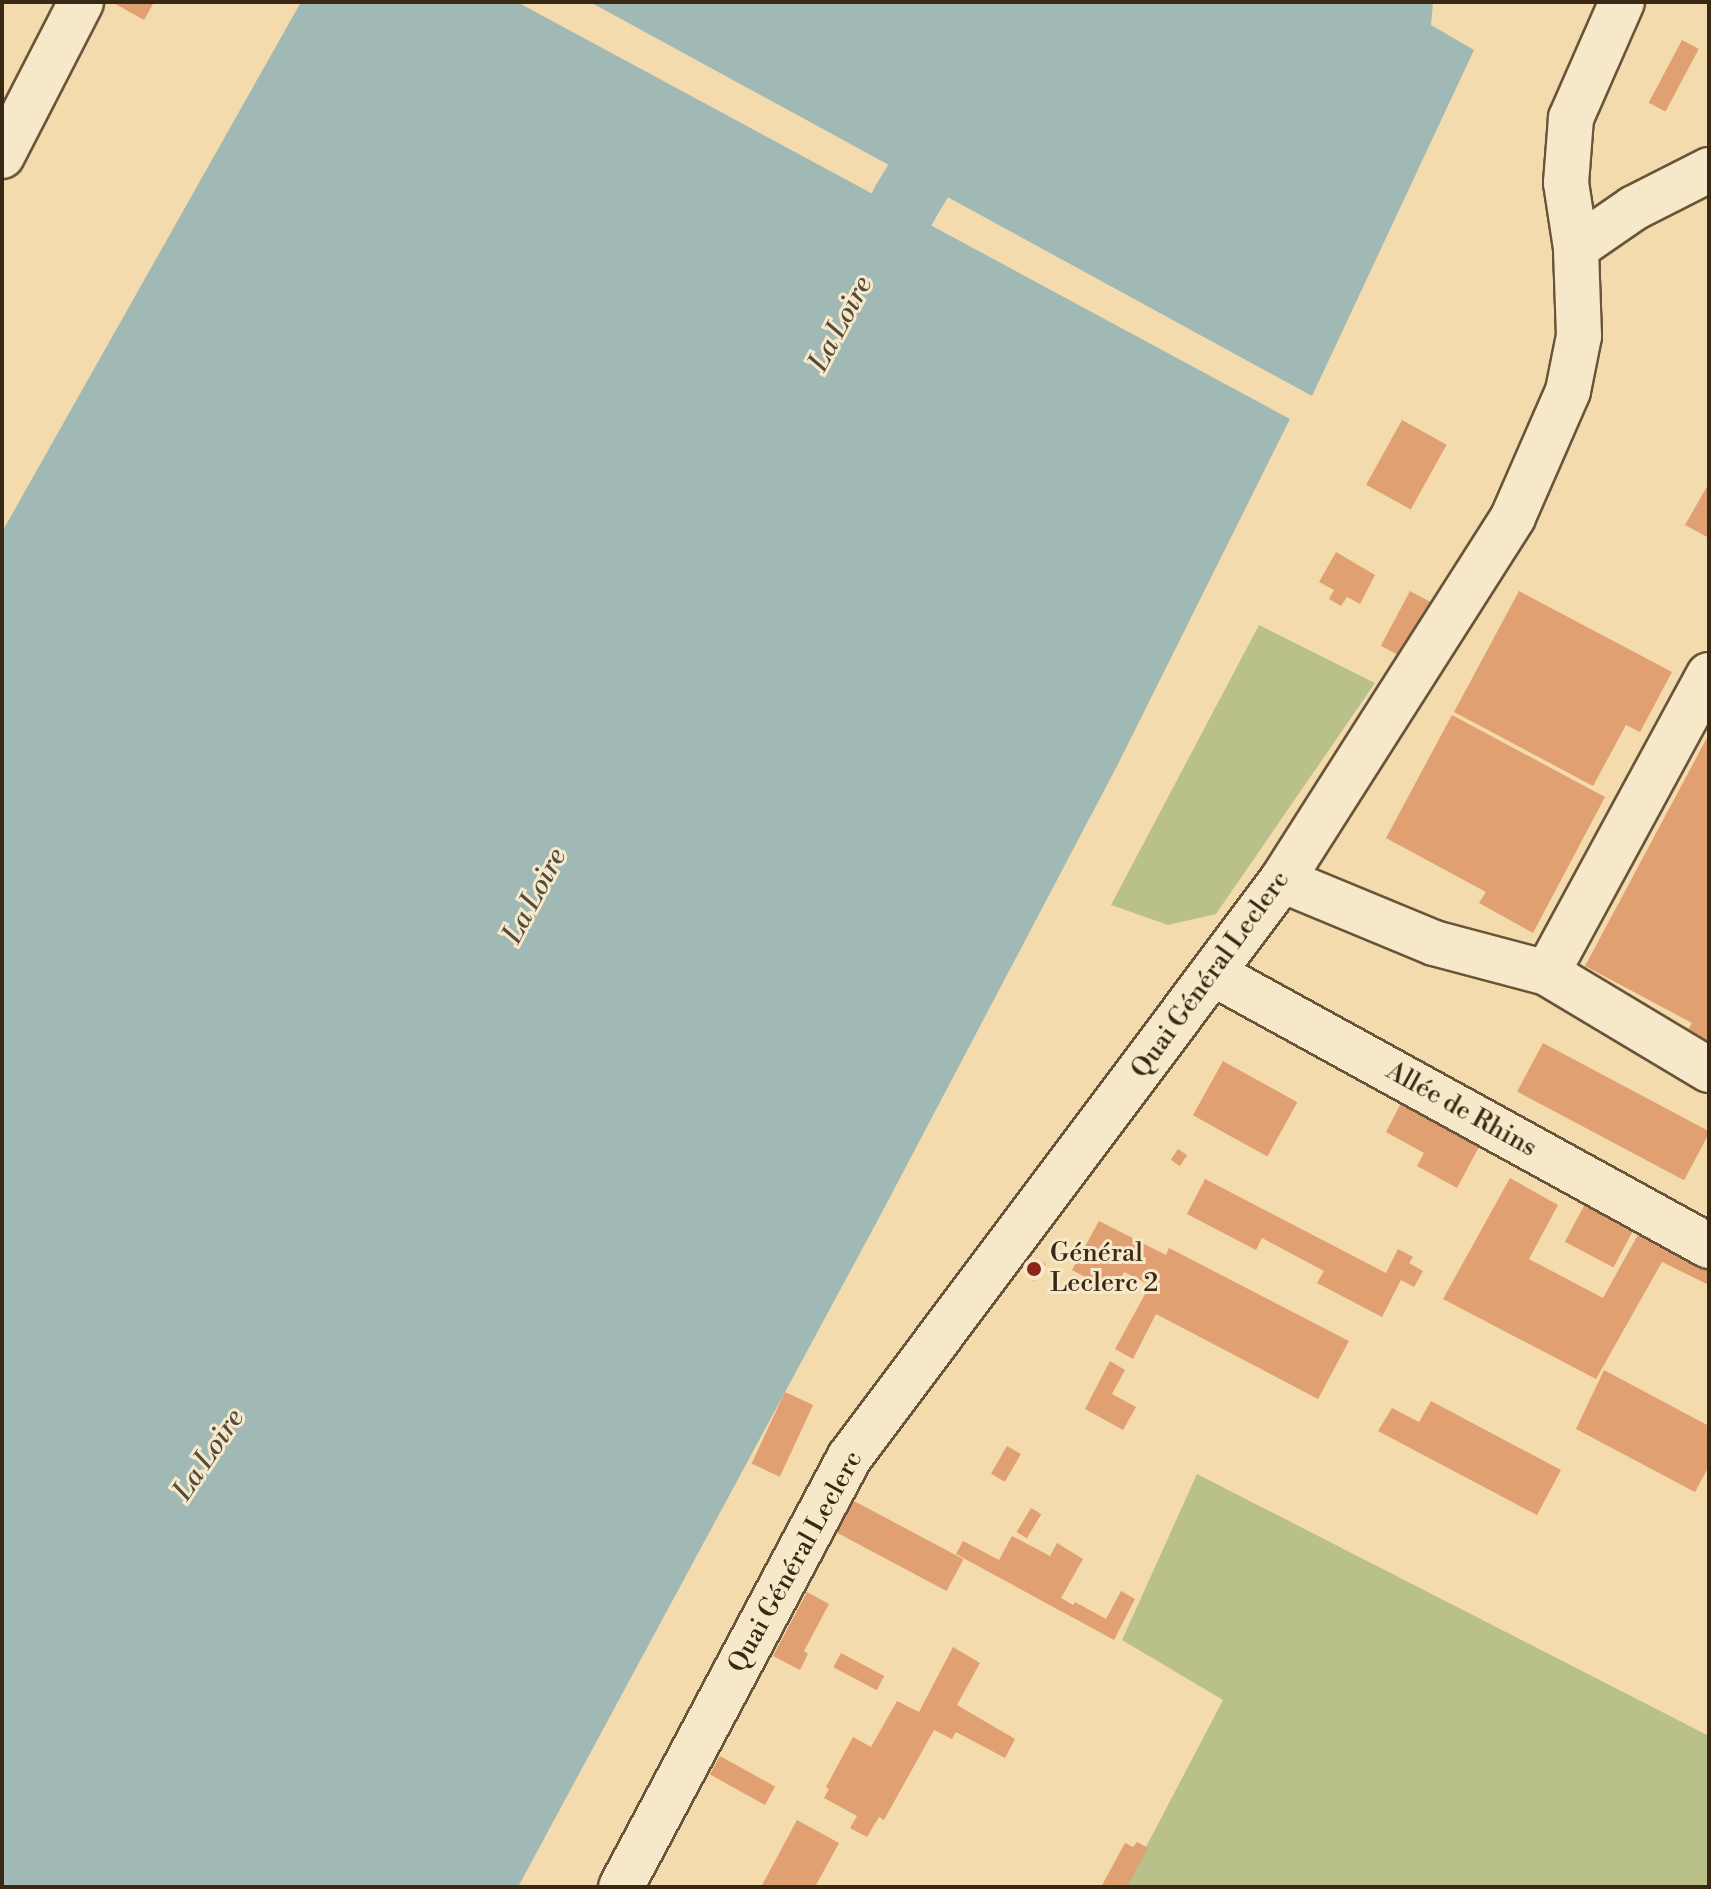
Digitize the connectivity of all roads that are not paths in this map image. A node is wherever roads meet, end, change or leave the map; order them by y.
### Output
1 (81, 2) edge
2 (1622, 2) edge
3 (2, 156) edge
4 (1708, 169) edge
5 (1576, 248) junction
6 (1709, 675) edge
7 (1282, 880) junction
8 (1547, 973) junction
9 (1214, 974) junction
10 (1709, 1070) edge
11 (1709, 1246) edge
12 (621, 1887) edge

1 - 3 street
2 - 5 street, Quai Général Leclerc
4 - 5 street
5 - 7 street, Quai Général Leclerc
6 - 8 street
7 - 8 street
7 - 9 street, Quai Général Leclerc
8 - 10 street
9 - 11 street, Allée de Rhins
9 - 12 street, Quai Général Leclerc

